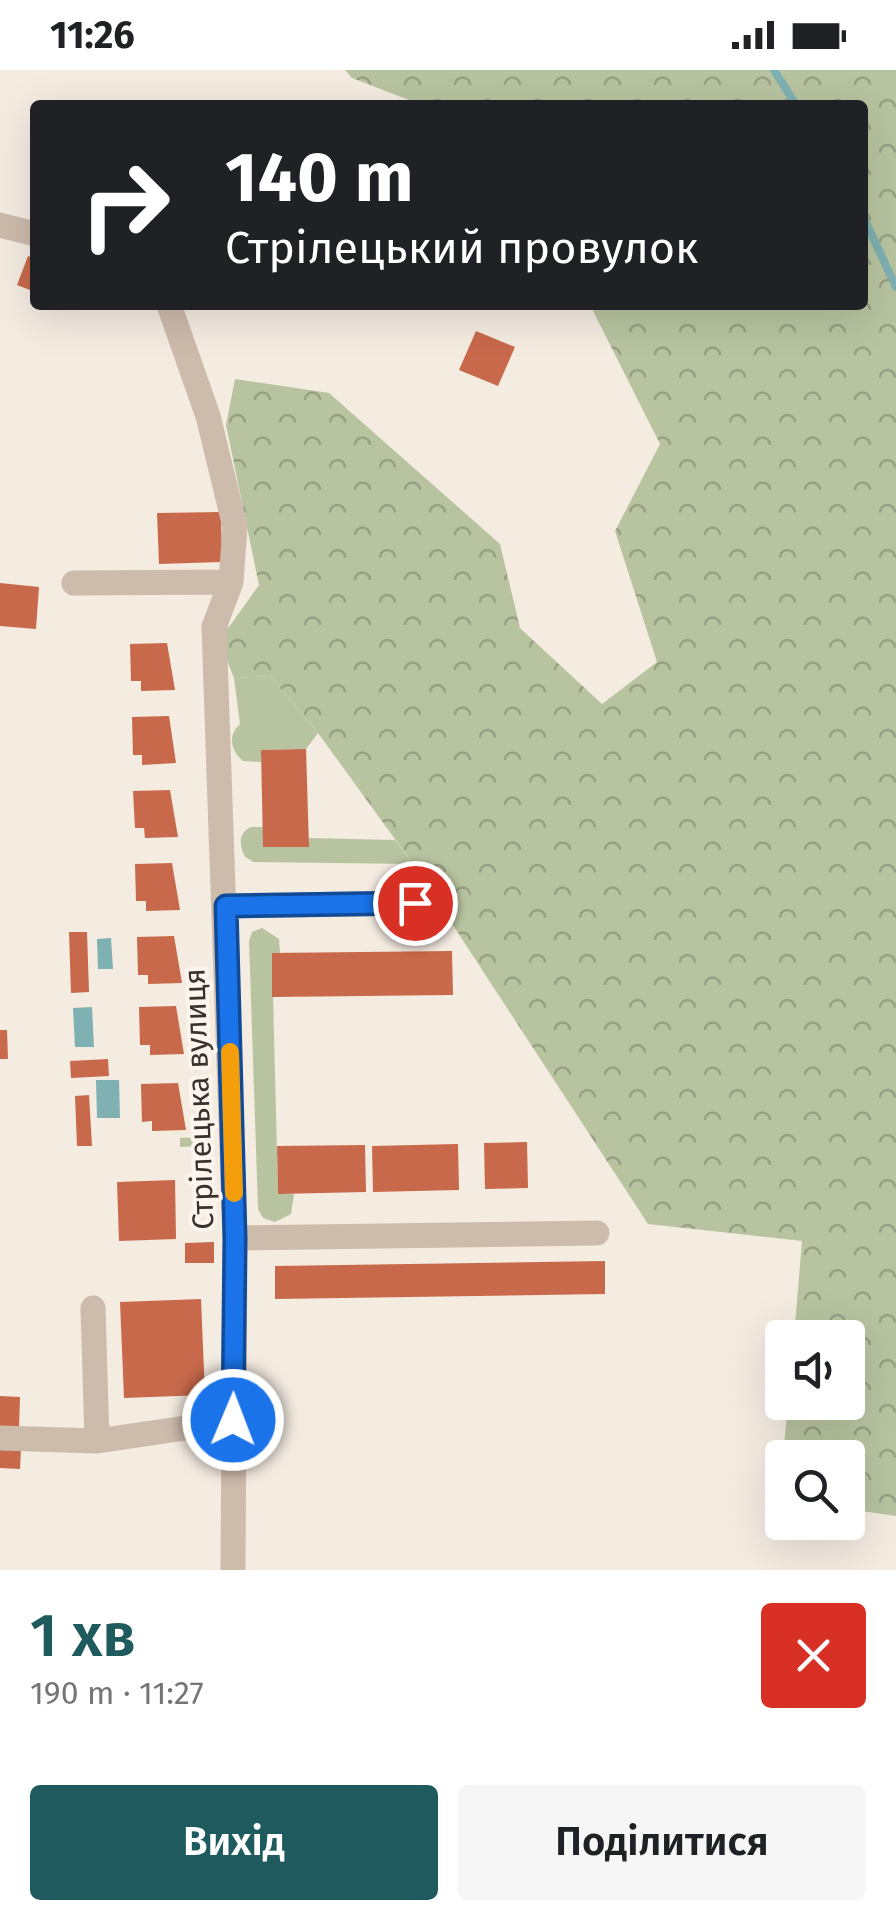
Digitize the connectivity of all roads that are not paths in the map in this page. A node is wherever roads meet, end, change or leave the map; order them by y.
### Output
1 (0, 226) edge
2 (30, 233) edge
3 (171, 310) edge
4 (231, 582) junction
5 (74, 583) dead end
6 (415, 903) dead end
7 (226, 906) junction
8 (598, 1233) dead end
9 (235, 1238) junction
10 (92, 1308) dead end
11 (233, 1420) junction
12 (0, 1438) edge
13 (96, 1440) junction
14 (233, 1570) edge

1 - 2 street
3 - 4 street
4 - 5 street
4 - 7 street, Стрілецька вулиця
6 - 7 street
7 - 9 street, Стрілецька вулиця
8 - 9 street
9 - 11 street, Стрілецька вулиця
10 - 13 street
11 - 13 street
11 - 14 street, Стрілецька вулиця
12 - 13 street

